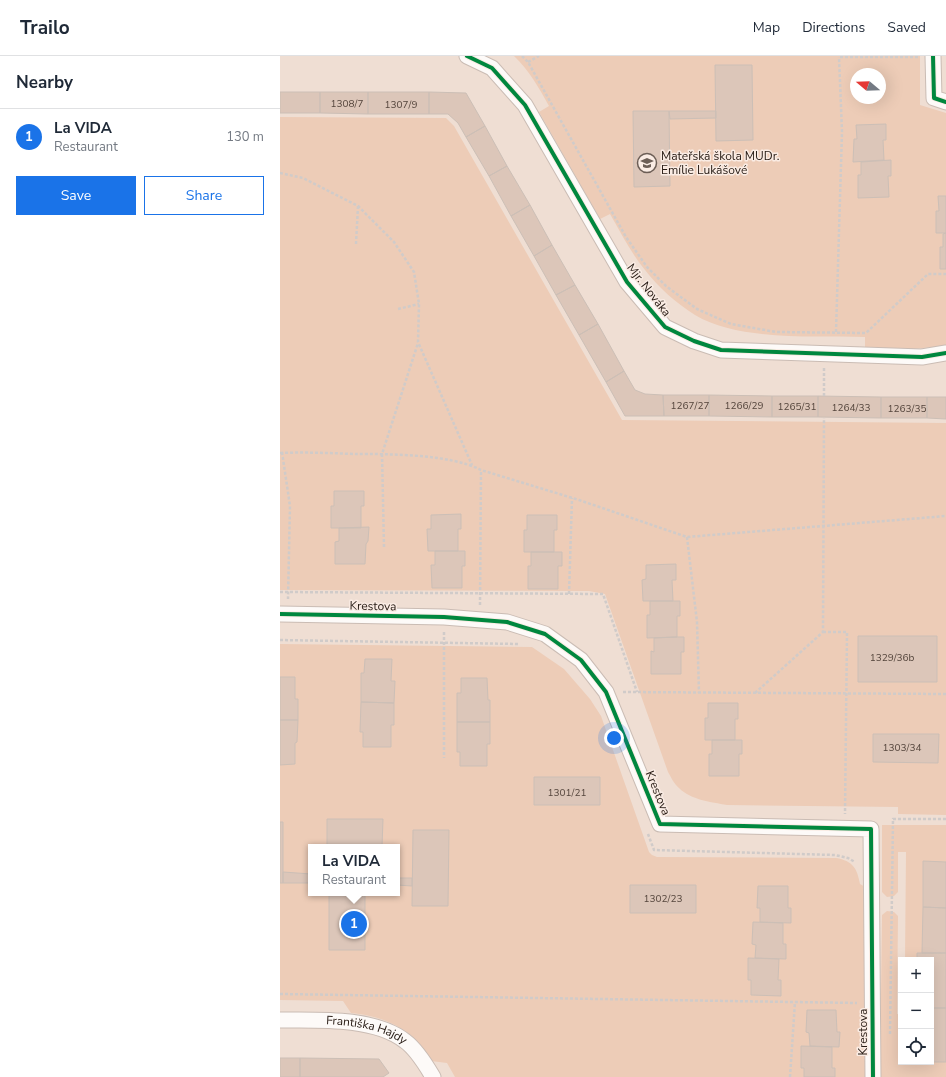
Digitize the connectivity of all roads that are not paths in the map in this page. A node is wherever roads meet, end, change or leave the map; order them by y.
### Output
1 (467, 56) edge
2 (933, 56) edge
3 (946, 102) edge
4 (946, 353) edge
5 (284, 614) edge
6 (280, 1020) edge
7 (433, 1077) edge
8 (873, 1077) edge

1 - 4 street, Mjr. Nováka
2 - 3 street
5 - 8 street, Krestova
6 - 7 street, Františka Hajdy

